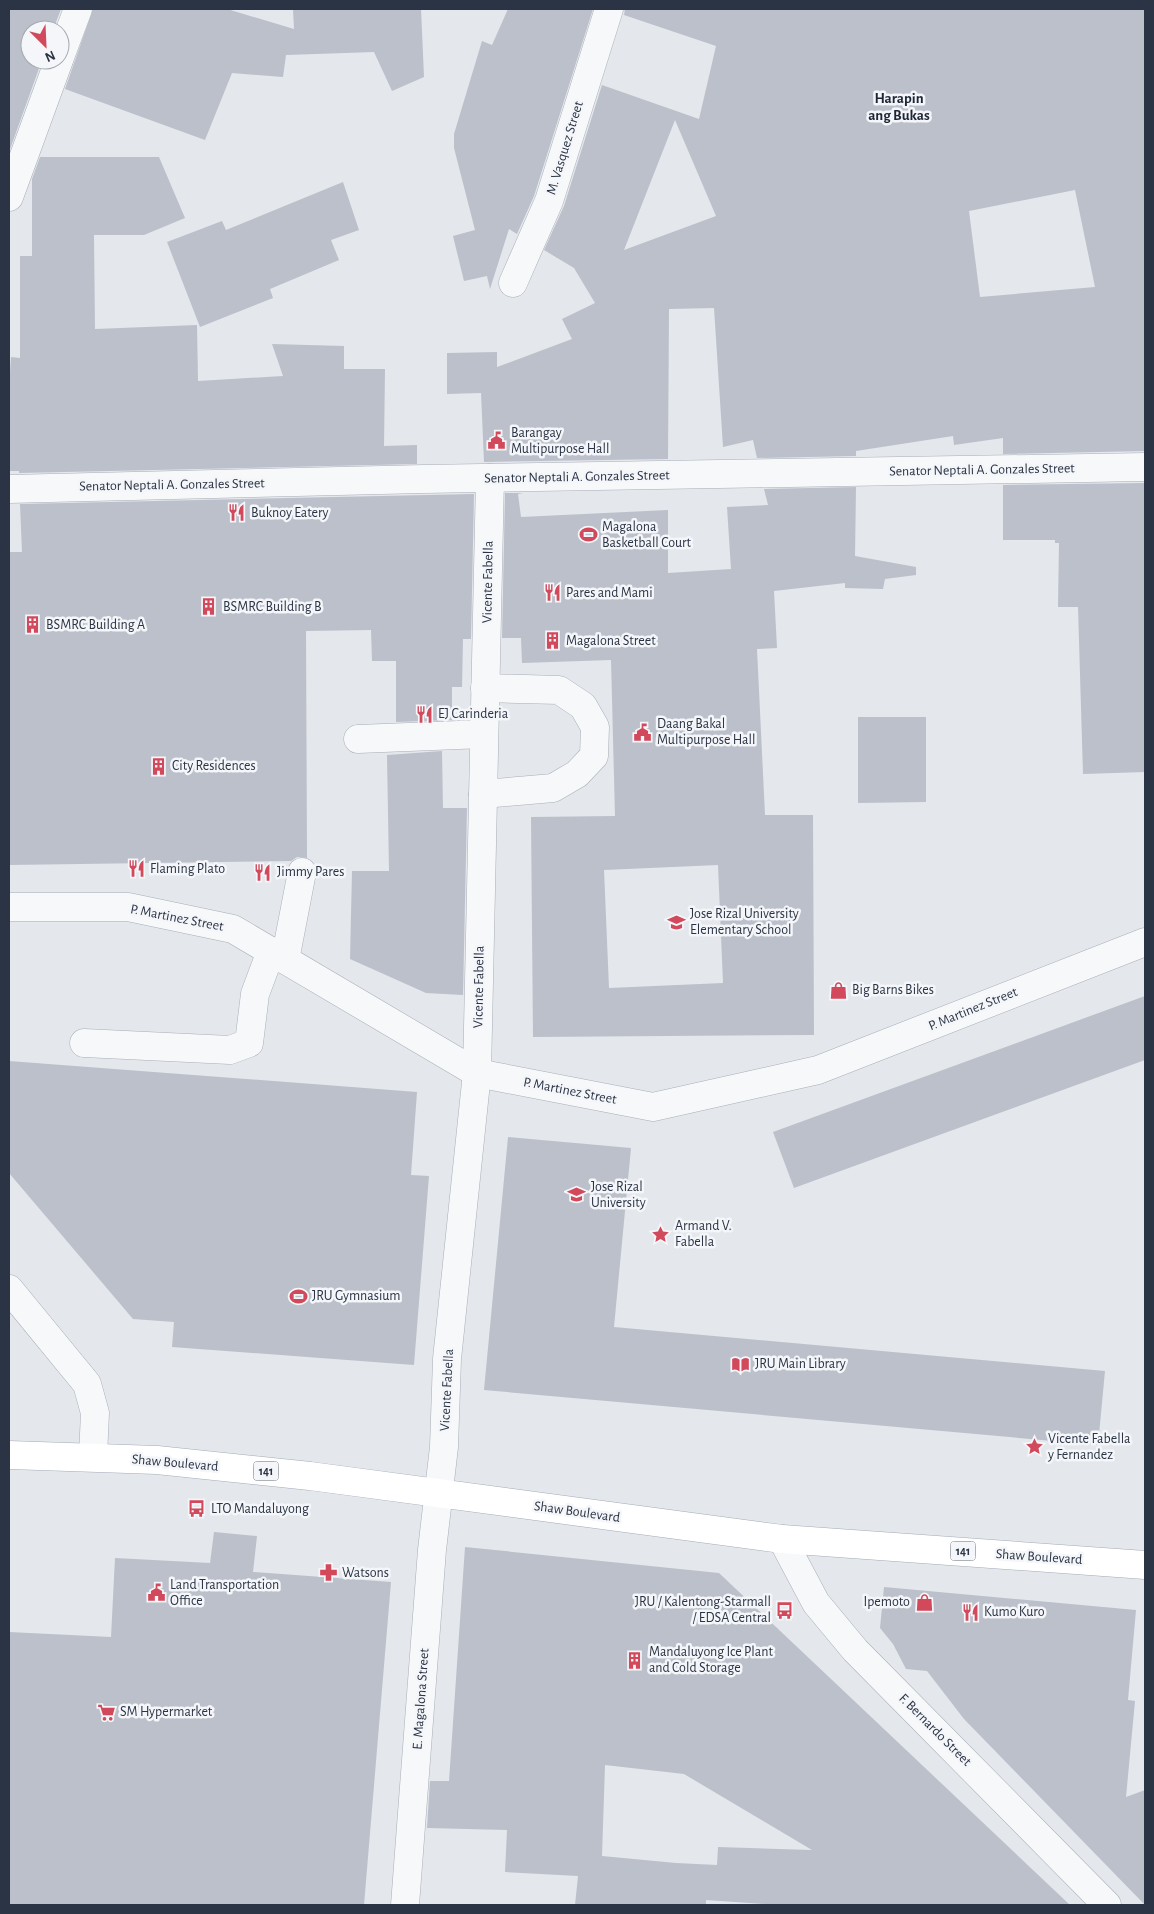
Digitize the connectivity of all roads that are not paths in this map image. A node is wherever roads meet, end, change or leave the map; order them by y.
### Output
1 (78, 9) edge
2 (609, 9) edge
3 (70, 30) edge
4 (55, 70) edge
5 (9, 197) edge
6 (512, 283) dead end
7 (1145, 467) edge
8 (490, 478) junction
9 (9, 490) edge
10 (485, 688) junction
11 (484, 734) junction
12 (358, 739) dead end
13 (483, 794) junction
14 (302, 872) dead end
15 (9, 907) edge
16 (1145, 942) edge
17 (278, 956) junction
18 (84, 1043) dead end
19 (477, 1073) junction
20 (9, 1289) edge
21 (9, 1455) edge
22 (93, 1456) junction
23 (439, 1493) junction
24 (782, 1539) junction
25 (1145, 1565) edge
26 (405, 1905) edge
27 (1108, 1905) edge

1 - 3 street
2 - 6 street, M. Vasquez Street
4 - 5 street
7 - 8 street, Senator Neptali A. Gonzales Street
8 - 9 street, Senator Neptali A. Gonzales Street
8 - 10 street, Vicente Fabella
10 - 11 street, Vicente Fabella
10 - 13 street
11 - 12 street
11 - 13 street, Vicente Fabella
13 - 19 street, Vicente Fabella
14 - 17 street
15 - 17 street, P. Martinez Street
16 - 19 street, P. Martinez Street
17 - 18 street
17 - 19 street, P. Martinez Street
19 - 23 street, Vicente Fabella
20 - 22 street
21 - 22 main road, Shaw Boulevard / 141
22 - 23 main road, Shaw Boulevard / 141
23 - 24 main road, Shaw Boulevard / 141
23 - 26 street, E. Magalona Street
24 - 25 main road, Shaw Boulevard / 141
24 - 27 street, F. Bernardo Street

